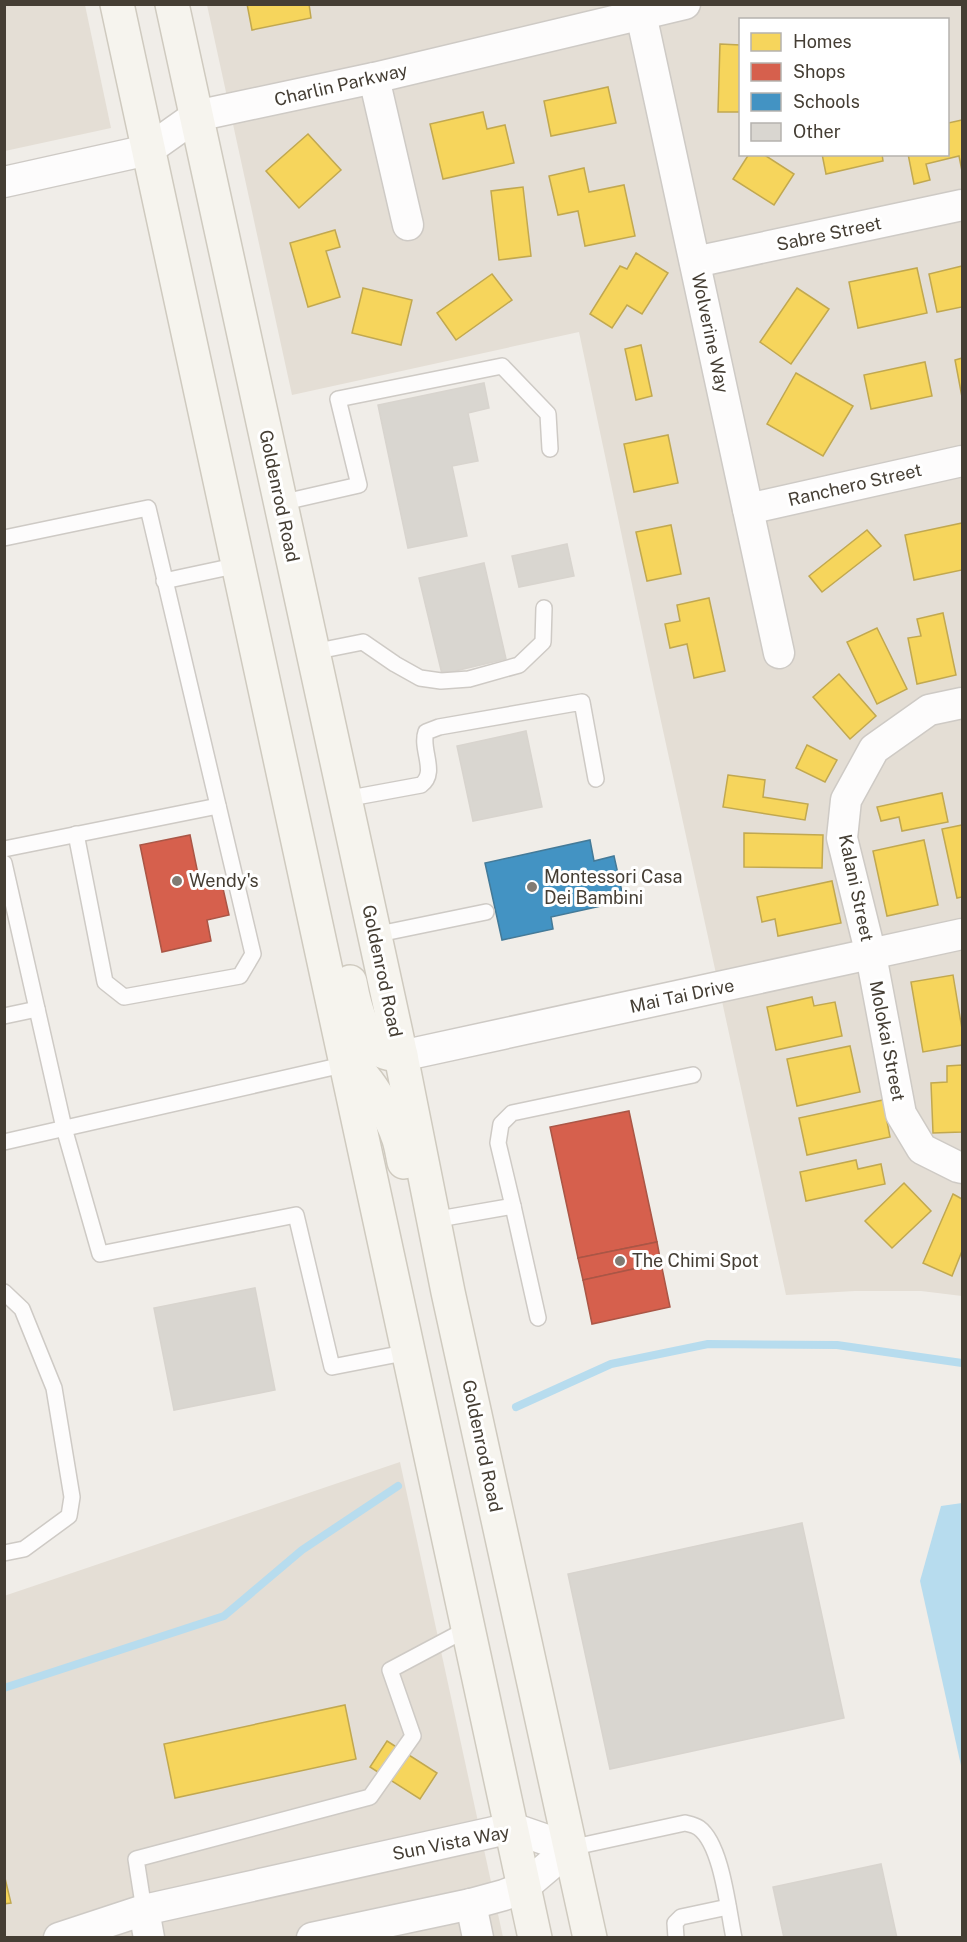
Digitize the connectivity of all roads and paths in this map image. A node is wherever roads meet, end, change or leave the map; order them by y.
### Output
1 (117, 4) edge
2 (172, 4) edge
3 (685, 4) edge
4 (641, 14) junction
5 (374, 78) junction
6 (196, 116) junction
7 (148, 150) junction
8 (4, 182) edge
9 (963, 205) edge
10 (408, 225) dead end
11 (695, 262) junction
12 (550, 449) dead end
13 (963, 461) edge
14 (280, 502) junction
15 (748, 509) junction
16 (4, 538) edge
17 (239, 565) junction
18 (164, 581) junction
19 (544, 608) dead end
20 (313, 652) junction
21 (779, 653) dead end
22 (963, 703) edge
23 (596, 779) dead end
24 (345, 799) junction
25 (291, 808) junction
26 (219, 810) junction
27 (76, 834) junction
28 (4, 849) edge
29 (4, 863) edge
30 (486, 912) dead end
31 (963, 934) edge
32 (374, 935) junction
33 (871, 955) junction
34 (38, 1010) junction
35 (4, 1016) edge
36 (401, 1056) junction
37 (347, 1064) junction
38 (693, 1075) dead end
39 (64, 1128) junction
40 (4, 1142) edge
41 (963, 1168) edge
42 (513, 1206) junction
43 (433, 1220) junction
44 (4, 1292) edge
45 (448, 1292) junction
46 (538, 1318) dead end
47 (409, 1352) junction
48 (4, 1553) edge
49 (469, 1628) junction
50 (512, 1828) junction
51 (570, 1848) junction
52 (524, 1887) junction
53 (471, 1904) junction
54 (728, 1906) junction
55 (146, 1924) edge
56 (59, 1938) edge
57 (312, 1938) edge
58 (478, 1938) edge
59 (535, 1938) edge
60 (590, 1938) edge
61 (676, 1938) edge
62 (734, 1938) edge

1 - 7 main road
2 - 6 main road, Goldenrod Road
3 - 4 street, Charlin Parkway
4 - 5 street, Charlin Parkway
4 - 11 street, Wolverine Way
5 - 6 street, Charlin Parkway
5 - 10 street
6 - 7 street, Charlin Parkway
6 - 14 main road, Goldenrod Road
7 - 8 street, Charlin Parkway
7 - 17 main road
9 - 11 street, Sabre Street
11 - 15 street, Wolverine Way
12 - 14 lane
13 - 15 street, Ranchero Street
14 - 20 main road, Goldenrod Road
15 - 21 street, Wolverine Way
16 - 18 lane
17 - 18 lane
17 - 25 main road
18 - 26 lane
19 - 20 lane
20 - 24 main road, Goldenrod Road
22 - 33 street, Kalani Street
23 - 24 lane
24 - 32 main road, Goldenrod Road
25 - 36 main road
25 - 37 main road
26 - 27 lane
26 - 27 lane
27 - 28 lane
29 - 34 lane
30 - 32 lane
31 - 33 street, Mai Tai Drive
32 - 36 main road, Goldenrod Road
33 - 36 street, Mai Tai Drive
33 - 41 street, Molokai Street
34 - 35 lane
34 - 39 lane
36 - 43 main road, Goldenrod Road
37 - 39 lane
37 - 45 main road
37 - 47 main road
38 - 42 lane
39 - 40 lane
39 - 47 lane
42 - 43 lane
42 - 46 lane
43 - 45 main road, Goldenrod Road
44 - 48 lane
45 - 51 main road, Goldenrod Road
47 - 49 main road
49 - 50 main road
49 - 55 lane
50 - 51 street, Sun Vista Way
50 - 52 main road
50 - 55 street, Sun Vista Way
51 - 52 street
51 - 54 lane
51 - 60 main road, Goldenrod Road
52 - 53 street
52 - 59 main road
53 - 57 street
53 - 58 street
54 - 61 lane
54 - 62 lane
55 - 56 street, Sun Vista Way

